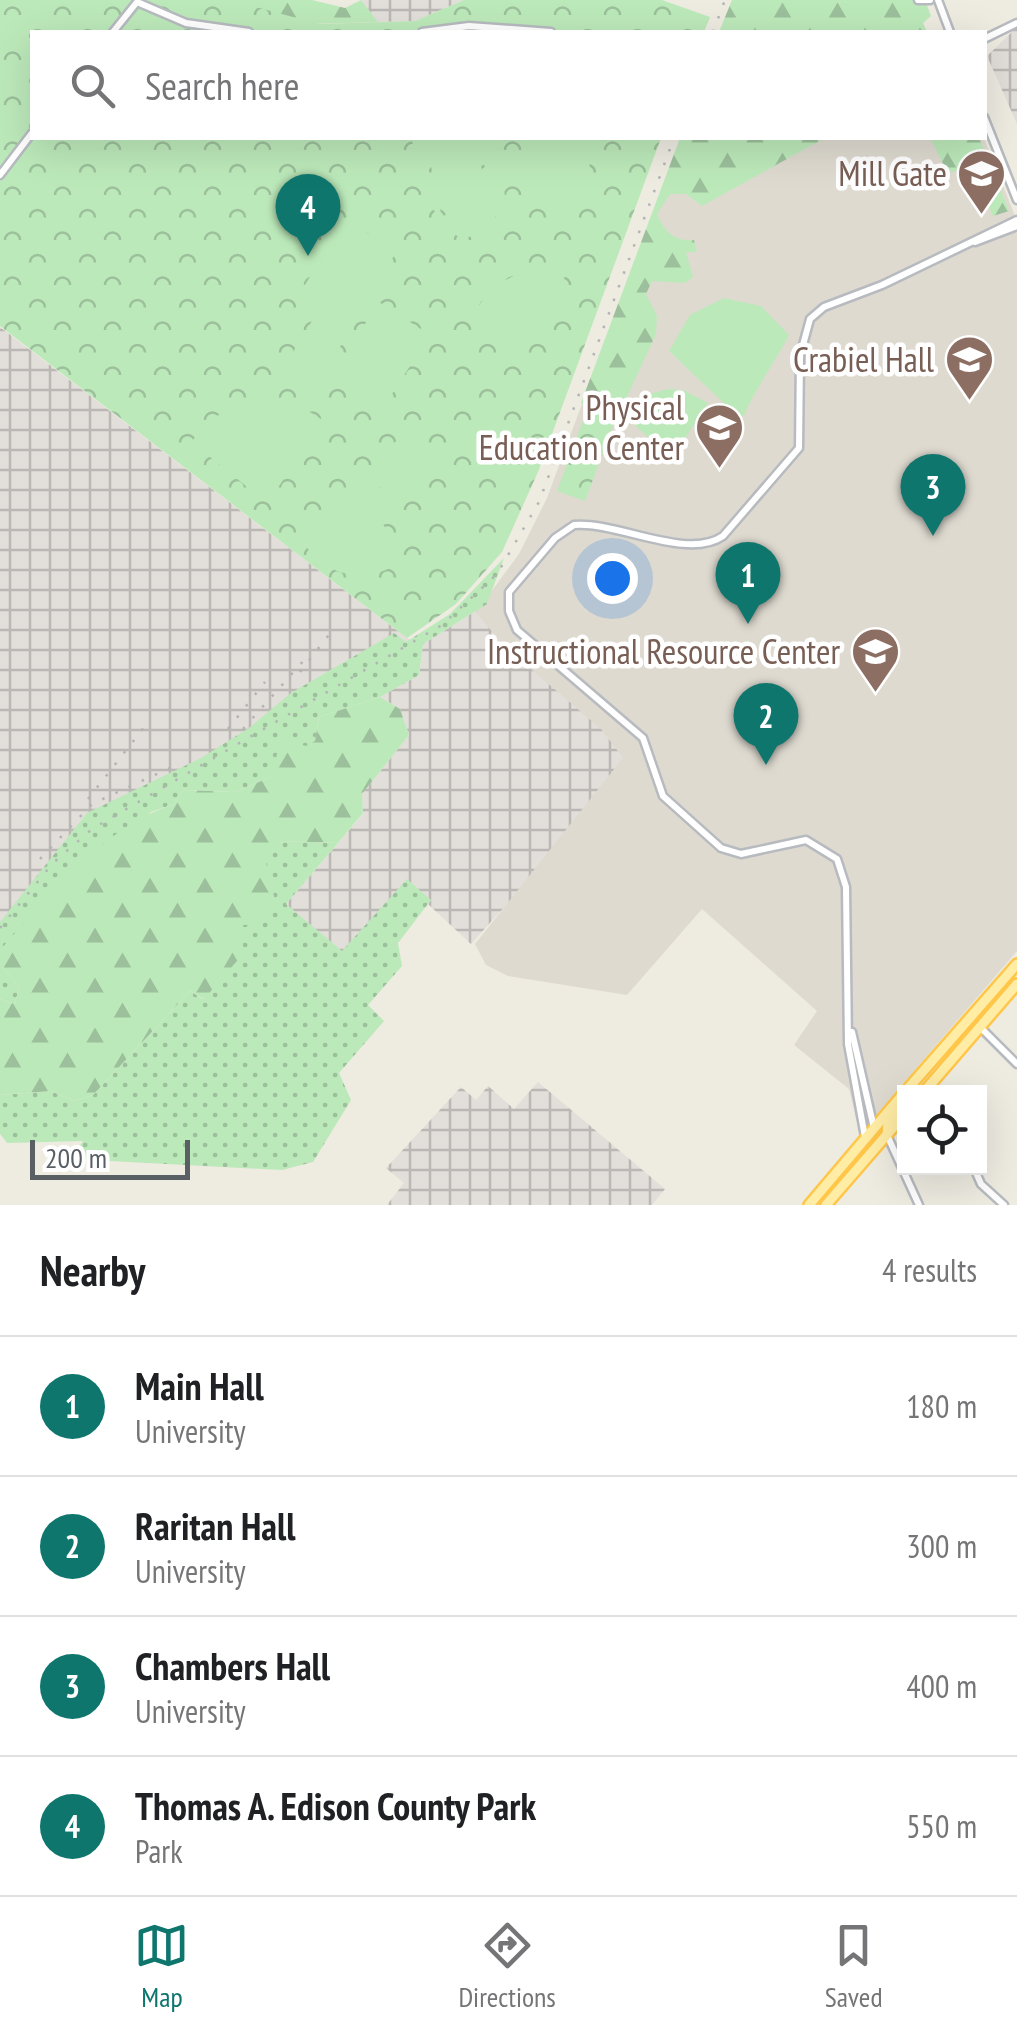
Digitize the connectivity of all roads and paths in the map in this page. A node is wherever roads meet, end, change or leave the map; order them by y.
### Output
1 (918, 0) edge
2 (934, 0) edge
3 (1017, 23) edge
4 (114, 30) edge
5 (234, 30) edge
6 (438, 30) edge
7 (524, 30) edge
8 (949, 30) edge
9 (987, 37) edge
10 (987, 125) edge
11 (30, 136) edge
12 (0, 175) edge
13 (1017, 200) edge
14 (1017, 223) edge
15 (1017, 964) edge
16 (1017, 984) edge
17 (850, 1020) junction
18 (980, 1027) junction
19 (935, 1060) junction
20 (1017, 1064) edge
21 (912, 1085) edge
22 (918, 1085) edge
23 (930, 1085) edge
24 (897, 1102) edge
25 (897, 1111) edge
26 (897, 1123) edge
27 (874, 1128) junction
28 (887, 1135) junction
29 (865, 1138) junction
30 (856, 1169) junction
31 (977, 1175) edge
32 (832, 1202) edge
33 (809, 1205) edge
34 (919, 1205) edge
35 (1004, 1205) edge

1 - 2 street
2 - 8 street
3 - 9 street
4 - 5 street
6 - 7 street
10 - 13 street
11 - 12 street
14 - 17 street
15 - 19 main road
16 - 18 main road
17 - 27 street
17 - 29 street
18 - 20 street
18 - 23 main road
19 - 21 main road
19 - 22 main road
24 - 27 main road
25 - 28 main road
26 - 28 main road
27 - 29 main road
27 - 30 main road
28 - 30 main road
28 - 34 street
29 - 33 main road
30 - 32 main road
31 - 35 street

